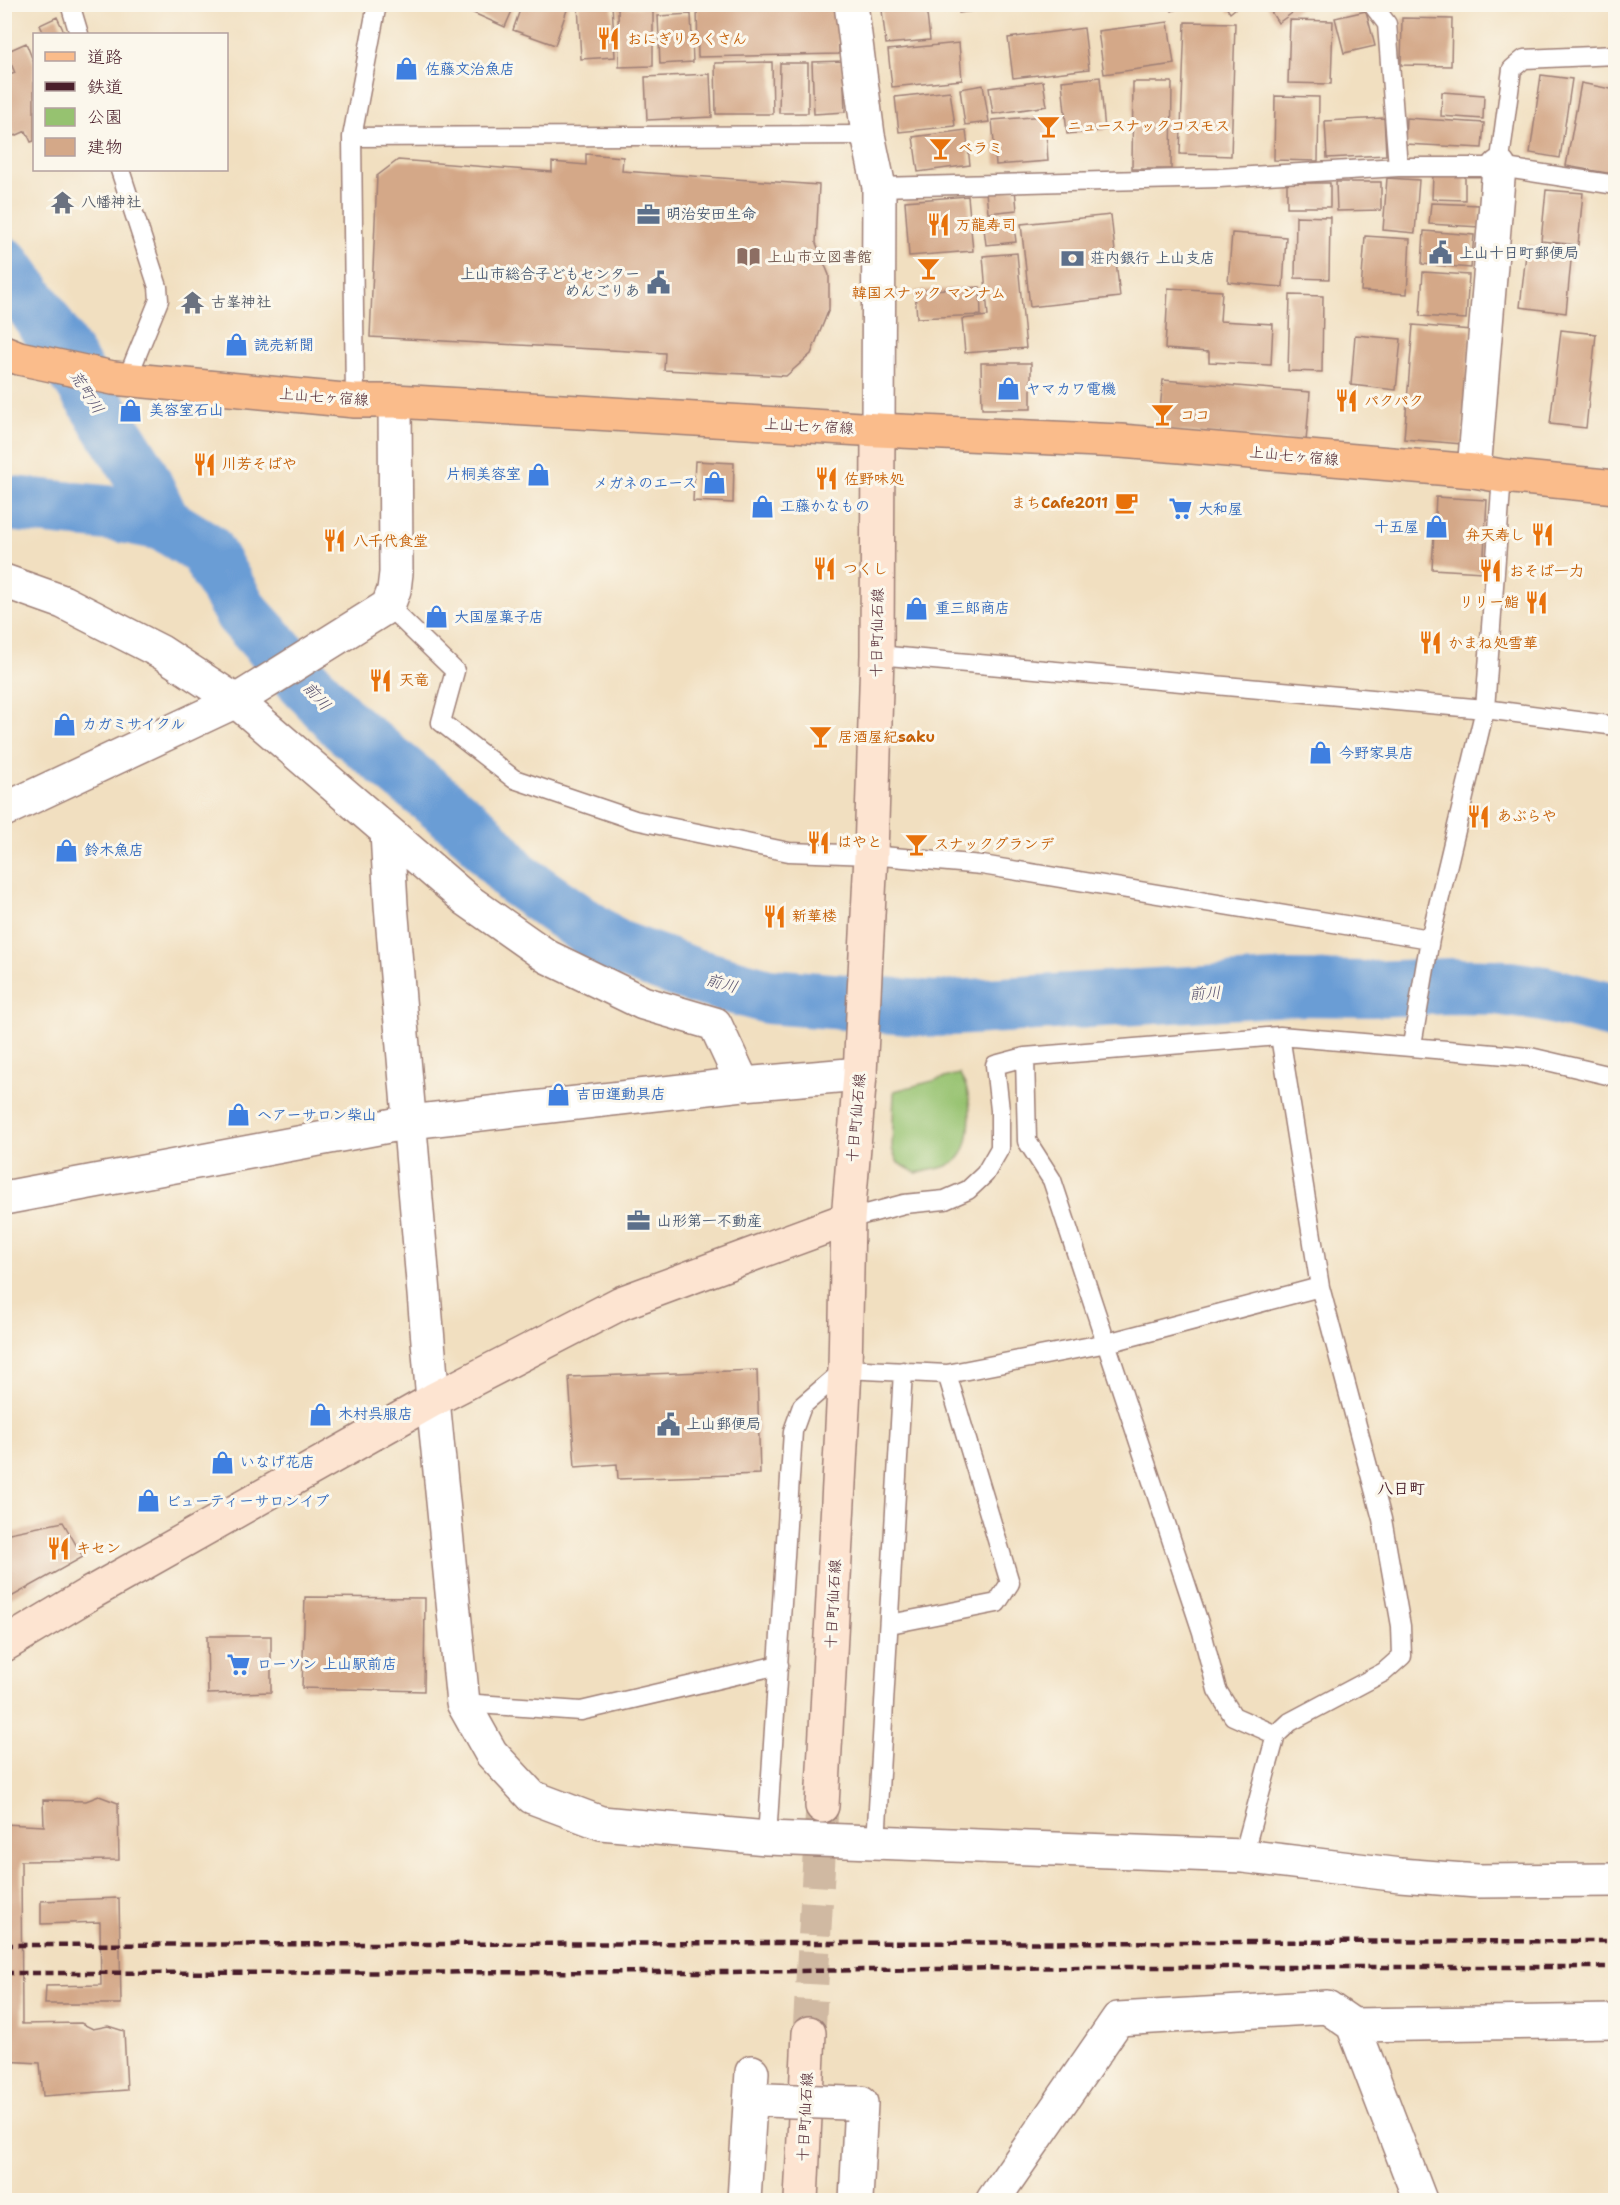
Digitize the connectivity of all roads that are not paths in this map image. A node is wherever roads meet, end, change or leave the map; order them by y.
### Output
1 (70, 4) edge
2 (377, 4) edge
3 (850, 4) edge
4 (1372, 4) edge
5 (79, 33) edge
6 (1616, 55) edge
7 (868, 135) junction
8 (352, 136) junction
9 (1398, 167) junction
10 (1499, 167) junction
11 (120, 171) edge
12 (1616, 185) edge
13 (879, 187) junction
14 (12, 355) edge
15 (120, 379) junction
16 (355, 401) junction
17 (395, 401) junction
18 (878, 430) junction
19 (1488, 474) junction
20 (1616, 488) edge
21 (4, 581) edge
22 (388, 606) junction
23 (877, 655) junction
24 (236, 701) junction
25 (1485, 709) junction
26 (1616, 726) edge
27 (4, 810) edge
28 (387, 832) junction
29 (871, 855) junction
30 (1431, 939) junction
31 (1280, 1036) junction
32 (1412, 1045) junction
33 (1025, 1057) junction
34 (861, 1059) junction
35 (1616, 1077) edge
36 (743, 1084) junction
37 (410, 1122) junction
38 (4, 1198) edge
39 (848, 1219) junction
40 (1320, 1287) junction
41 (1107, 1343) junction
42 (845, 1369) junction
43 (903, 1371) junction
44 (947, 1374) junction
45 (432, 1400) junction
46 (890, 1624) junction
47 (4, 1645) edge
48 (779, 1665) junction
49 (463, 1703) junction
50 (1276, 1735) junction
51 (822, 1806) tunnel mouth
52 (767, 1838) junction
53 (876, 1843) junction
54 (1244, 1856) junction
55 (1616, 1880) edge
56 (1616, 2021) edge
57 (1353, 2025) junction
58 (808, 2033) tunnel mouth
59 (744, 2200) edge
60 (801, 2200) edge
61 (856, 2200) edge
62 (993, 2200) edge
63 (1420, 2200) edge

1 - 5 lane
2 - 8 lane
3 - 7 street
4 - 9 lane
6 - 10 lane
7 - 8 lane
7 - 13 street
8 - 16 lane
9 - 10 lane
9 - 13 lane
10 - 12 lane
10 - 19 street
11 - 15 lane
13 - 18 street
14 - 15 main road, 上山七ヶ宿線
15 - 16 main road, 上山七ヶ宿線
16 - 17 main road, 上山七ヶ宿線
17 - 18 main road, 上山七ヶ宿線
17 - 22 street
18 - 19 main road, 上山七ヶ宿線
18 - 23 main road, 十日町仙石線
19 - 20 main road, 上山七ヶ宿線
19 - 25 lane
21 - 24 street
22 - 24 street
22 - 29 lane
23 - 25 lane
23 - 29 main road, 十日町仙石線
24 - 27 street
24 - 28 street
25 - 26 lane
25 - 30 lane
28 - 36 street
28 - 37 street
29 - 30 lane
29 - 34 main road, 十日町仙石線
30 - 32 lane
31 - 32 lane
31 - 33 lane
31 - 40 lane
32 - 35 lane
33 - 39 lane
33 - 41 lane
34 - 36 street
34 - 39 main road, 十日町仙石線
36 - 37 street
37 - 38 street
37 - 45 street
39 - 42 main road, 十日町仙石線
39 - 45 main road
40 - 41 lane
40 - 50 lane
41 - 44 lane
41 - 50 lane
42 - 43 lane
42 - 48 lane
42 - 51 main road, 十日町仙石線
43 - 44 lane
43 - 46 lane
44 - 46 lane
45 - 47 main road
45 - 49 street
46 - 53 lane
48 - 49 lane
48 - 52 lane
49 - 52 street
50 - 54 lane
52 - 53 street
53 - 54 street
54 - 55 street
56 - 57 street
57 - 62 street
57 - 63 street
58 - 60 main road, 十日町仙石線
59 - 61 street, bridge

